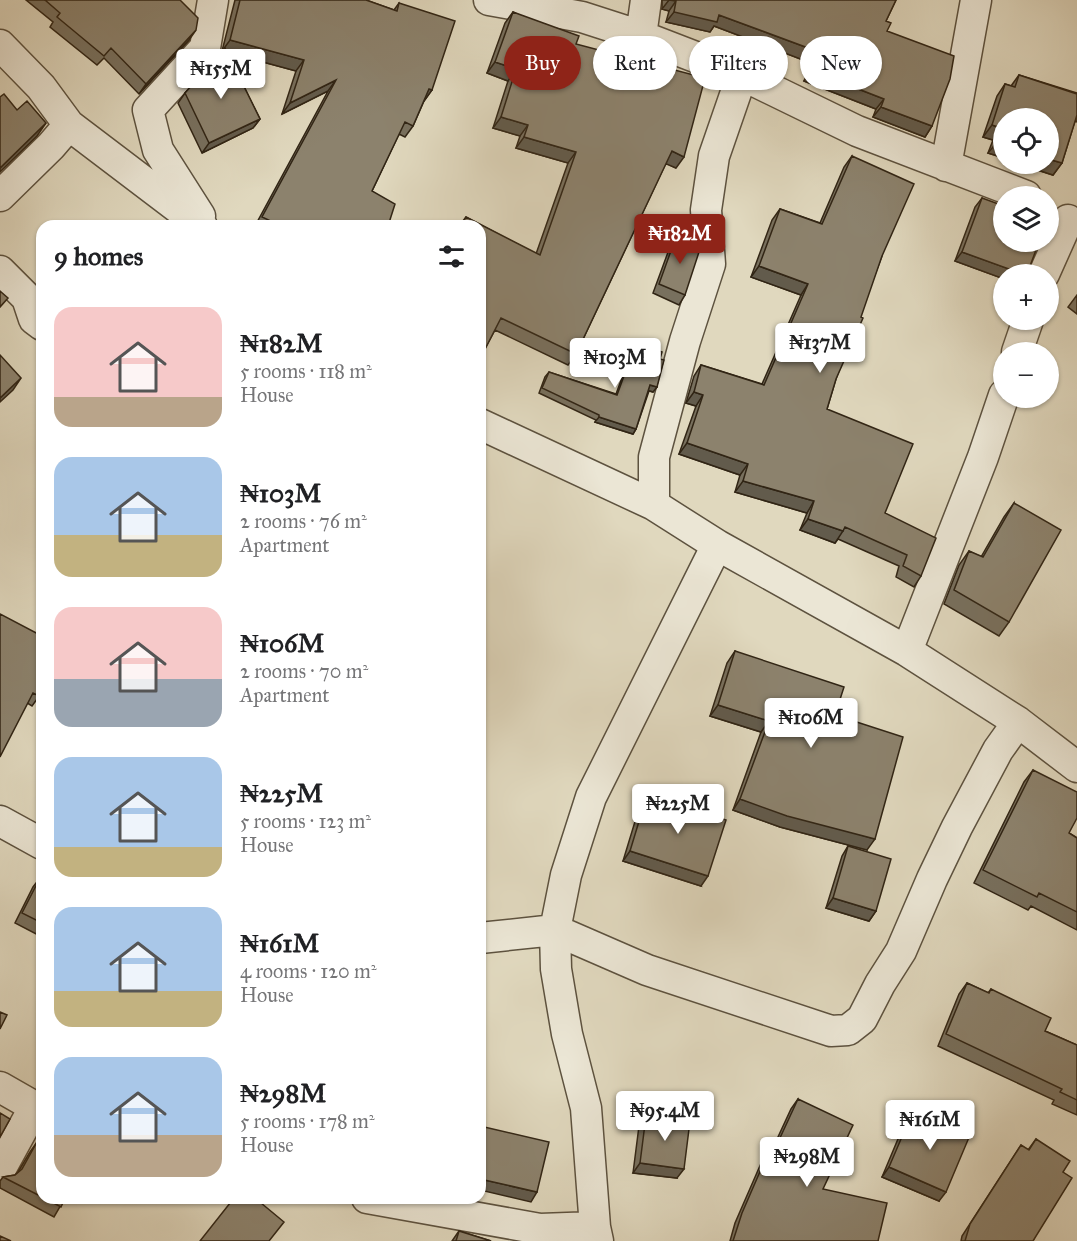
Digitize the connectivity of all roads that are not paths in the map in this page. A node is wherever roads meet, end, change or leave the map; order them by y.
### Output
1 (213, 0) edge
2 (489, 0) edge
3 (646, 0) edge
4 (976, 0) edge
5 (641, 36) joint
6 (0, 45) edge
7 (736, 90) edge
8 (772, 90) edge
9 (69, 124) junction
10 (946, 166) junction
11 (999, 186) edge
12 (0, 196) edge
13 (1064, 217) edge
14 (194, 220) edge
15 (203, 220) edge
16 (1048, 264) edge
17 (0, 270) edge
18 (36, 320) edge
19 (1000, 408) edge
20 (486, 427) edge
21 (654, 505) junction
22 (717, 545) junction
23 (907, 651) junction
24 (1018, 722) junction
25 (1077, 767) edge
26 (0, 821) edge
27 (36, 841) edge
28 (555, 930) junction
29 (486, 937) edge
30 (0, 1087) edge
31 (36, 1109) edge
32 (36, 1113) edge
33 (0, 1170) edge
34 (400, 1204) edge
35 (596, 1234) edge

1 - 15 street
2 - 5 street
3 - 5 street
4 - 10 street
6 - 9 street
7 - 21 street
8 - 10 street
9 - 12 street
9 - 14 street
10 - 11 street
13 - 16 street
17 - 18 street
19 - 23 street
20 - 21 street
21 - 22 street
22 - 23 street
22 - 28 street
23 - 24 street
24 - 25 street
24 - 28 street
26 - 27 street
28 - 29 street
28 - 35 street
30 - 31 street
32 - 33 street
34 - 35 street

